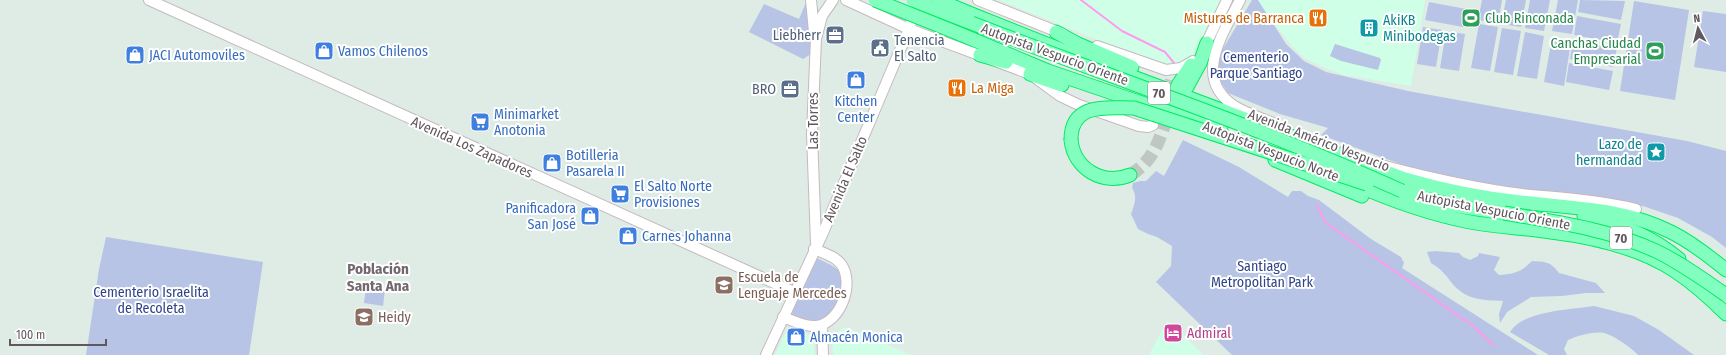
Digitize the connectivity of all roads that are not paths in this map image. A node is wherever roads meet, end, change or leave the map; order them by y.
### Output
1 (149, 0) edge
2 (811, 0) edge
3 (833, 0) edge
4 (875, 0) edge
5 (913, 0) edge
6 (918, 0) edge
7 (938, 0) edge
8 (954, 0) edge
9 (978, 0) edge
10 (1227, 0) edge
11 (1240, 0) edge
12 (850, 1) edge
13 (909, 29) junction
14 (1056, 32) junction
15 (816, 39) junction
16 (944, 43) junction
17 (1212, 46) junction
18 (980, 55) junction
19 (1196, 59) junction
20 (1163, 70) junction
21 (1030, 74) junction
22 (1179, 84) junction
23 (1098, 88) junction
24 (1201, 102) junction
25 (1134, 108) junction
26 (1153, 125) dead end
27 (1236, 144) dead end
28 (1130, 175) tunnel mouth
29 (1402, 191) junction
30 (1523, 203) junction
31 (1636, 209) junction
32 (1469, 222) junction
33 (815, 247) junction
34 (1726, 260) edge
35 (1726, 269) edge
36 (794, 292) junction
37 (1726, 295) edge
38 (1726, 302) edge
39 (1726, 314) edge
40 (783, 317) junction
41 (822, 324) junction
42 (766, 355) edge
43 (823, 355) edge

1 - 36 main road, Avenida Los Zapadores
2 - 15 main road
3 - 15 main road, Las Torres
4 - 23 highway, Autopista Vespucio Norte, bridge
5 - 29 highway, Autopista Vespucio Oriente / 70, bridge
6 - 13 main road, Avenida El Salto
7 - 24 highway, Autopista Vespucio Norte / 70, bridge
8 - 16 main road
9 - 14 main road
10 - 17 main road
11 - 17 main road
12 - 13 main road
13 - 16 main road
13 - 33 main road, Avenida El Salto
14 - 20 main road
14 - 24 highway
15 - 33 main road, Las Torres
16 - 18 main road
17 - 19 main road
17 - 22 highway
17 - 31 main road, Avenida Américo Vespucio
18 - 21 main road
18 - 23 highway
19 - 20 main road
19 - 22 highway
20 - 22 main road
21 - 25 highway
21 - 26 main road
23 - 32 highway, Autopista Vespucio Norte
24 - 30 highway, Autopista Vespucio Norte / 70
25 - 28 highway, bridge
25 - 29 highway, bridge
27 - 32 highway
29 - 37 highway, Autopista Vespucio Oriente / 70, bridge
30 - 35 highway, Autopista Vespucio Norte
30 - 38 highway, Autopista Vespucio Oriente / 70
31 - 34 highway
31 - 35 highway
32 - 39 highway, Autopista Vespucio Norte
33 - 36 main road, Avenida El Salto
33 - 41 main road
36 - 40 main road, Avenida El Salto
40 - 41 main road
40 - 42 main road, Avenida El Salto
41 - 43 main road

